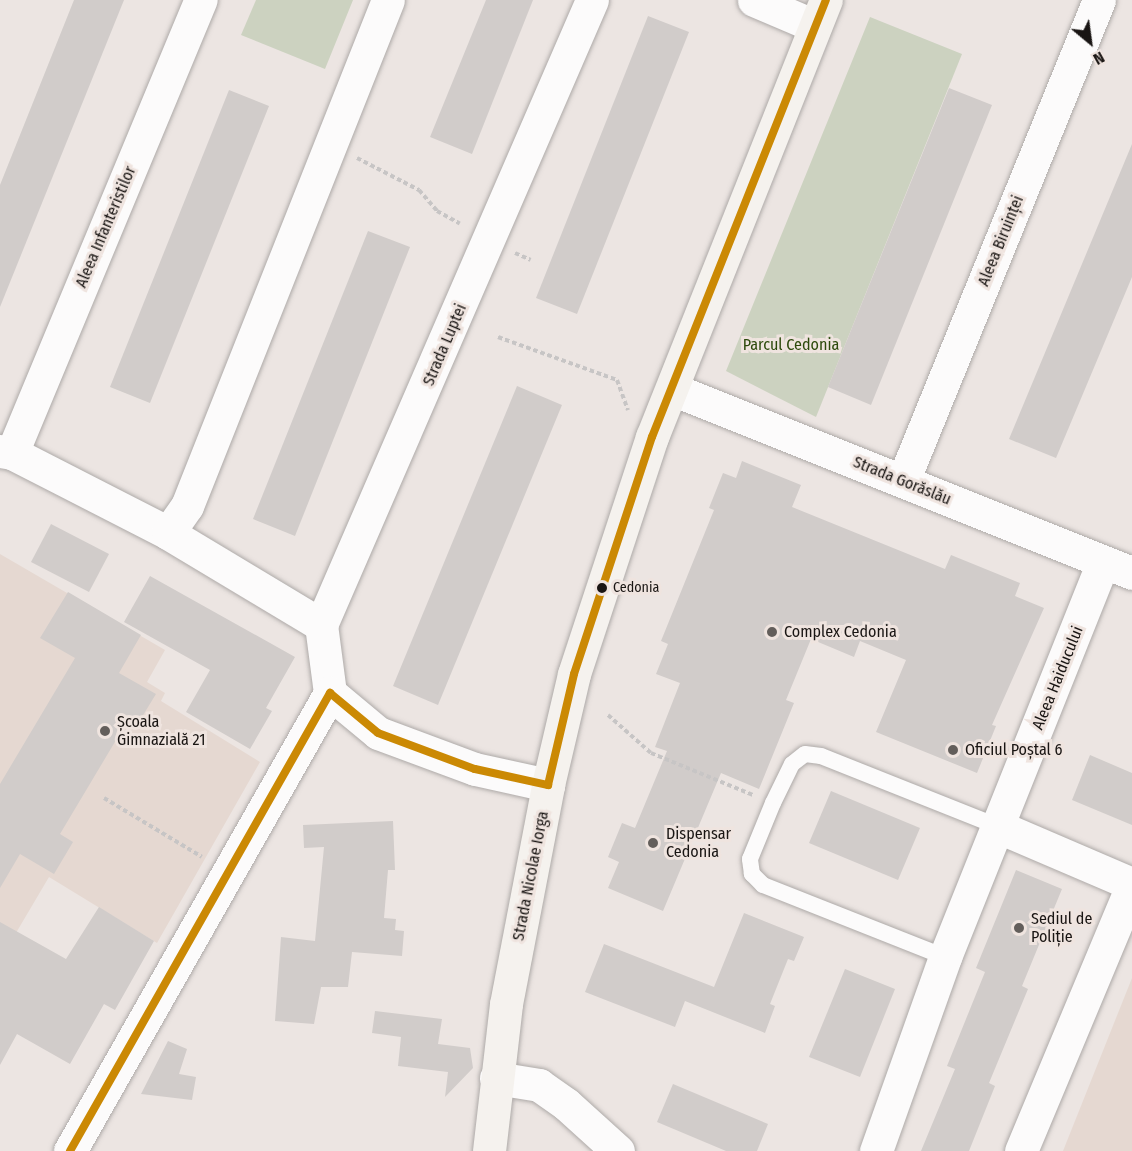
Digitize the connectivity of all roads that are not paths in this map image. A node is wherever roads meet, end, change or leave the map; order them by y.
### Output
1 (201, 0) edge
2 (388, 0) edge
3 (592, 0) edge
4 (754, 0) edge
5 (1099, 0) edge
6 (821, 13) edge
7 (672, 389) junction
8 (6, 452) edge
9 (903, 482) junction
10 (168, 533) junction
11 (1118, 567) edge
12 (321, 625) junction
13 (330, 693) junction
14 (548, 785) junction
15 (999, 827) junction
16 (1132, 885) edge
17 (945, 957) junction
18 (496, 1078) junction
19 (70, 1151) edge
20 (489, 1151) edge
21 (618, 1151) edge
22 (876, 1151) edge
23 (1021, 1151) edge

1 - 8 street, Aleea Infanteristilor
2 - 10 street
3 - 12 street, Strada Luptei
4 - 6 street
5 - 9 street, Aleea Biruinței
6 - 7 main road, Strada Nicolae Iorga
7 - 9 street, Strada Gorăslău
7 - 14 main road, Strada Nicolae Iorga
8 - 10 street
9 - 11 street, Strada Gorăslău
10 - 12 street
11 - 15 street, Aleea Haiducului
12 - 13 street
13 - 14 street
13 - 19 street
14 - 18 main road, Strada Nicolae Iorga
15 - 16 street
15 - 17 street, Aleea Haiducului
15 - 17 lane
16 - 23 street
17 - 22 street, Aleea Haiducului
18 - 20 main road, Strada Nicolae Iorga
18 - 21 street

